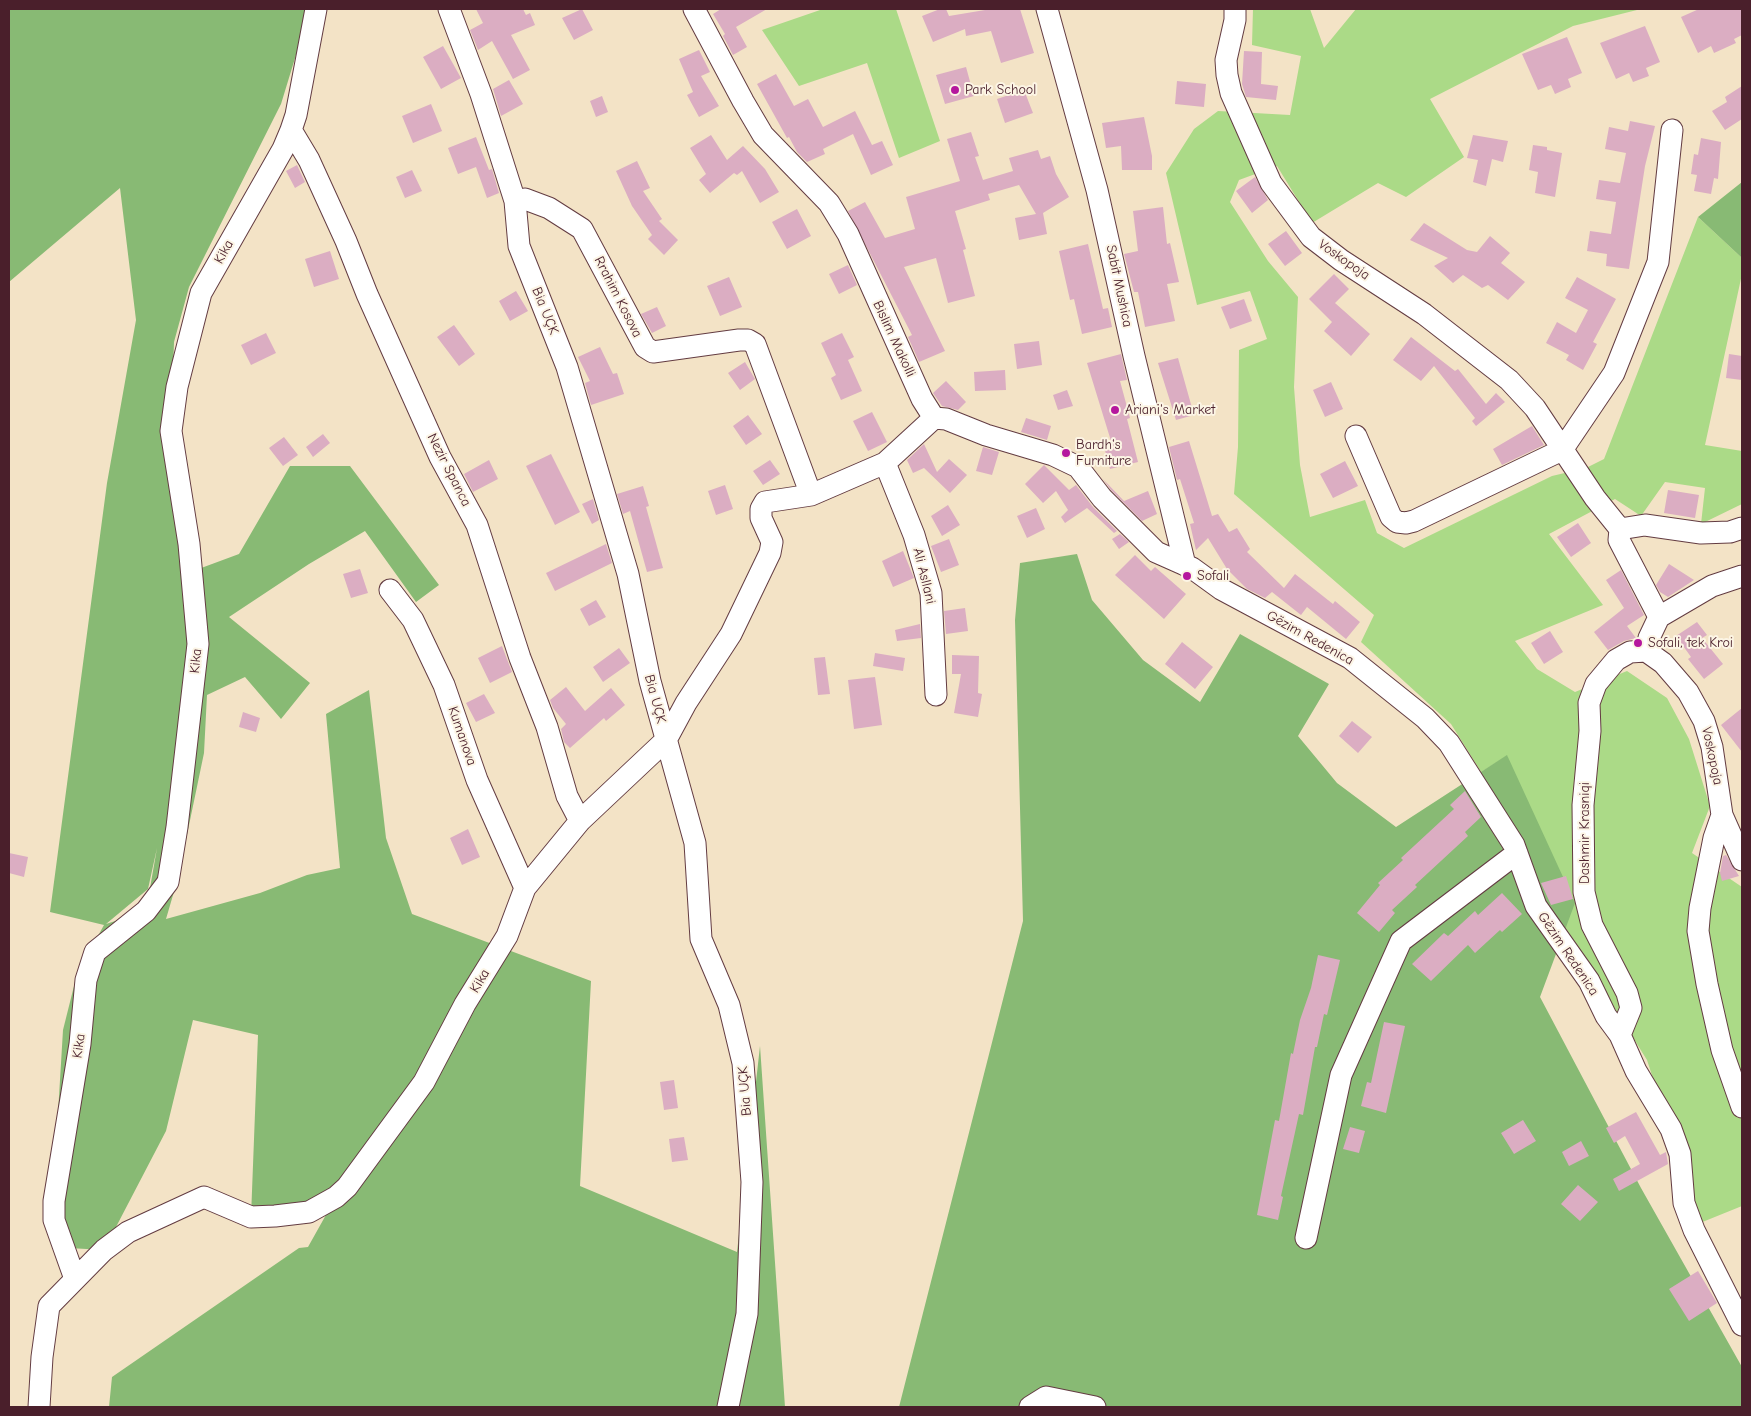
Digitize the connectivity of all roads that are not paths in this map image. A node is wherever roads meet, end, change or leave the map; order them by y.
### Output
1 (316, 9) edge
2 (449, 9) edge
3 (694, 9) edge
4 (1047, 9) edge
5 (1235, 9) edge
6 (291, 130) junction
7 (1672, 130) dead end
8 (515, 201) junction
9 (934, 418) junction
10 (1356, 436) dead end
11 (1562, 450) junction
12 (885, 463) junction
13 (811, 495) junction
14 (1742, 528) edge
15 (1620, 530) junction
16 (1185, 565) junction
17 (1742, 576) edge
18 (390, 590) dead end
19 (1659, 617) junction
20 (1646, 651) junction
21 (936, 694) dead end
22 (666, 740) junction
23 (1722, 815) junction
24 (580, 821) junction
25 (1517, 852) junction
26 (1742, 860) edge
27 (525, 888) junction
28 (1620, 1035) junction
29 (1742, 1107) edge
30 (1306, 1238) dead end
31 (75, 1279) junction
32 (1742, 1325) edge
33 (39, 1407) edge
34 (728, 1407) edge
35 (1030, 1407) edge
36 (1095, 1407) edge

1 - 6 street, Kika
2 - 8 street, Bia UÇK
3 - 9 street, Bislim Makolli
4 - 16 street, Sabit Mushica
5 - 11 street, Voskopoja
6 - 24 street, Nezir Spanca
6 - 31 street, Kika
7 - 11 street
8 - 13 street, Rrahim Kosova
8 - 22 street, Bia UÇK
9 - 12 street
9 - 16 street
10 - 11 street
11 - 15 street, Voskopoja
12 - 13 street
12 - 21 street, Ali Asllani
13 - 22 street
14 - 15 street
15 - 19 street, Voskopoja
16 - 25 street, Gëzim Redenica
17 - 19 street
18 - 27 street, Kumanova
19 - 20 street
20 - 23 street, Voskopoja
20 - 28 street, Dashmir Krasniqi
22 - 24 street, Kika
22 - 34 street, Bia UÇK
23 - 26 street
23 - 29 street, Voskopoja
24 - 27 street, Kika
25 - 28 street, Gëzim Redenica
25 - 30 street
27 - 31 street, Kika
28 - 32 street, Gëzim Redenica
31 - 33 street
35 - 36 street

